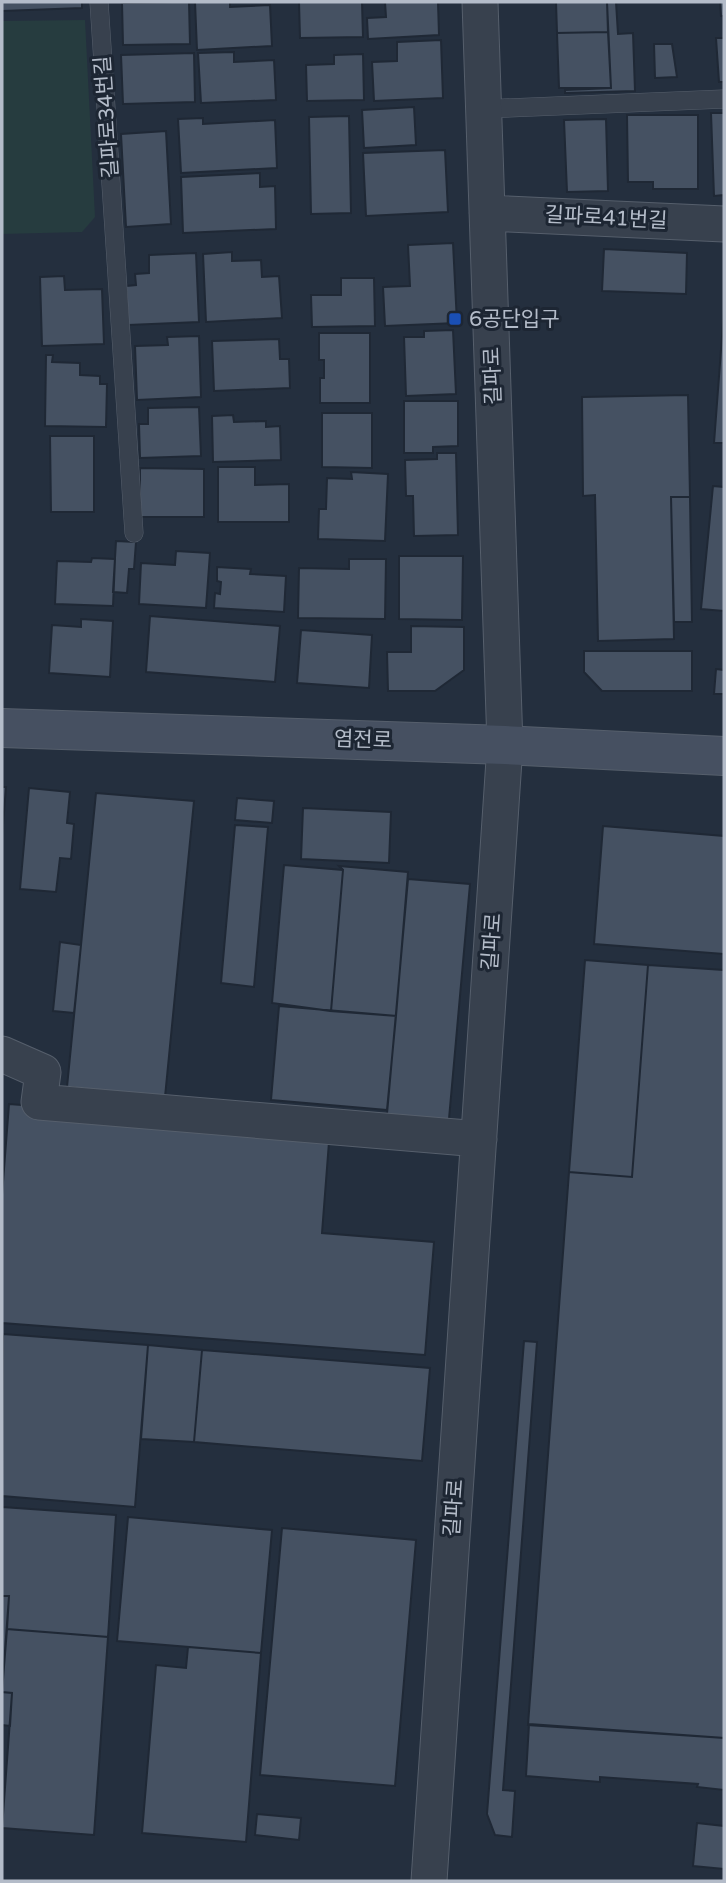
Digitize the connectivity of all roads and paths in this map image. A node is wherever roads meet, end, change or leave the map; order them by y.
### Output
1 (99, 2) edge
2 (480, 2) edge
3 (724, 99) edge
4 (483, 109) junction
5 (487, 213) junction
6 (724, 224) edge
7 (134, 533) dead end
8 (2, 728) edge
9 (505, 745) junction
10 (724, 756) edge
11 (2, 1054) edge
12 (479, 1139) junction
13 (429, 1881) edge

1 - 7 lane, 길파로34번길
2 - 4 street, 길파로
3 - 4 lane
4 - 5 street, 길파로
5 - 6 street, 길파로41번길
5 - 9 street, 길파로
8 - 9 street, 염전로
9 - 10 street, 염전로
9 - 12 street, 길파로
11 - 12 street
12 - 13 street, 길파로

